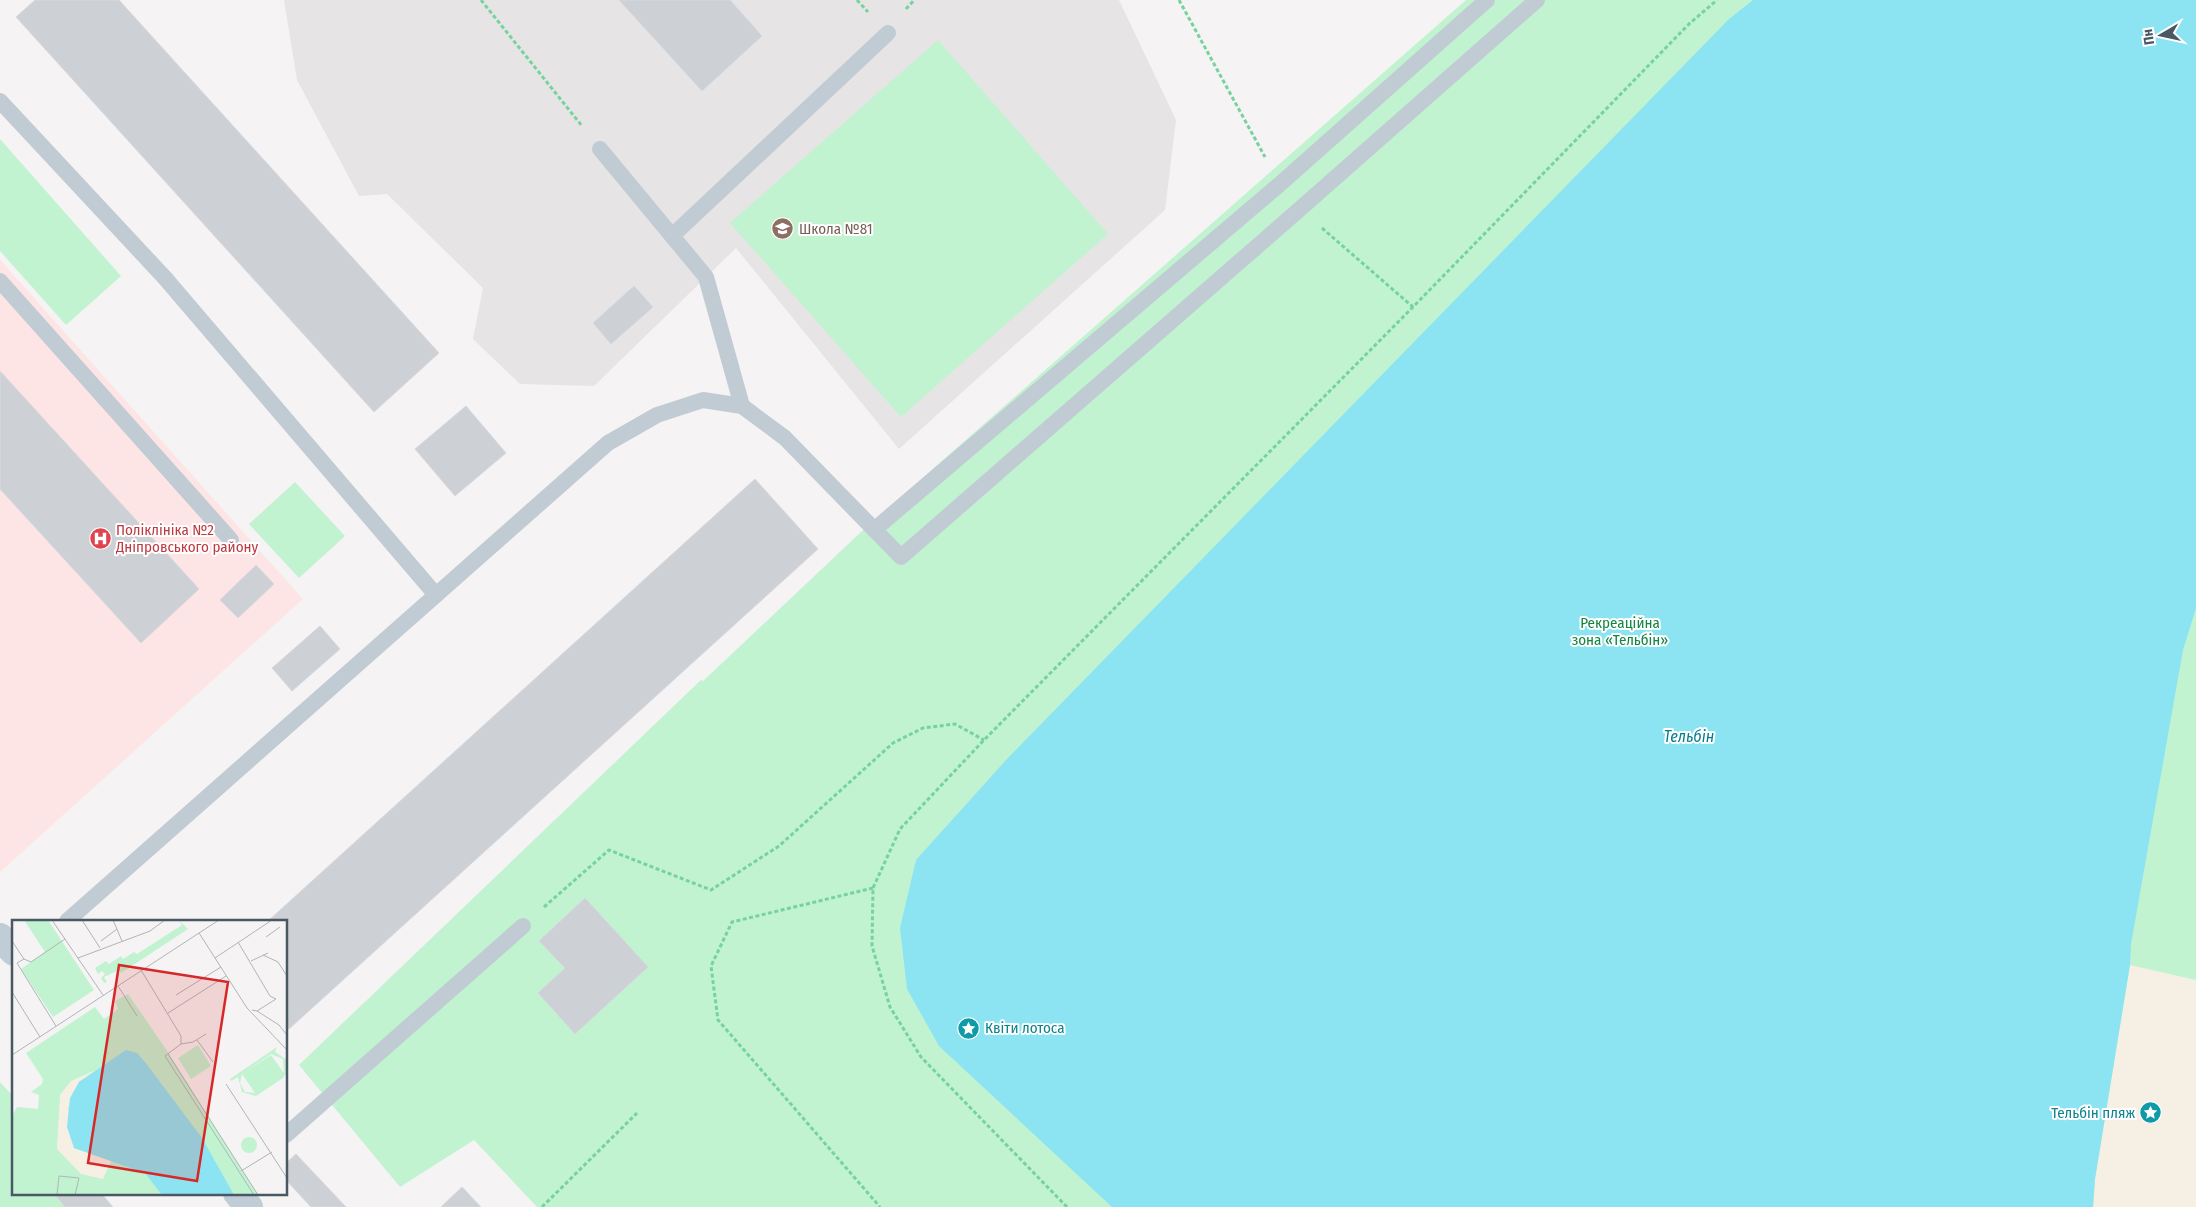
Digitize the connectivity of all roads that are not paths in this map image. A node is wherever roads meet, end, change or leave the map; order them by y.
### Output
1 (1487, 0) edge
2 (1537, 0) edge
3 (888, 33) dead end
4 (0, 101) edge
5 (600, 148) road end
6 (672, 236) junction
7 (0, 281) edge
8 (742, 406) junction
9 (875, 529) junction
10 (231, 540) dead end
11 (436, 595) junction
12 (68, 920) edge
13 (523, 926) road end
14 (0, 937) edge
15 (12, 950) edge
16 (288, 1133) edge
17 (238, 1194) edge
18 (249, 1207) edge

1 - 9 lane
2 - 9 lane
3 - 6 lane
4 - 11 lane
5 - 6 lane
6 - 8 lane
7 - 10 lane
8 - 9 lane
8 - 11 lane
11 - 12 lane
13 - 16 lane
14 - 15 street
17 - 18 street

